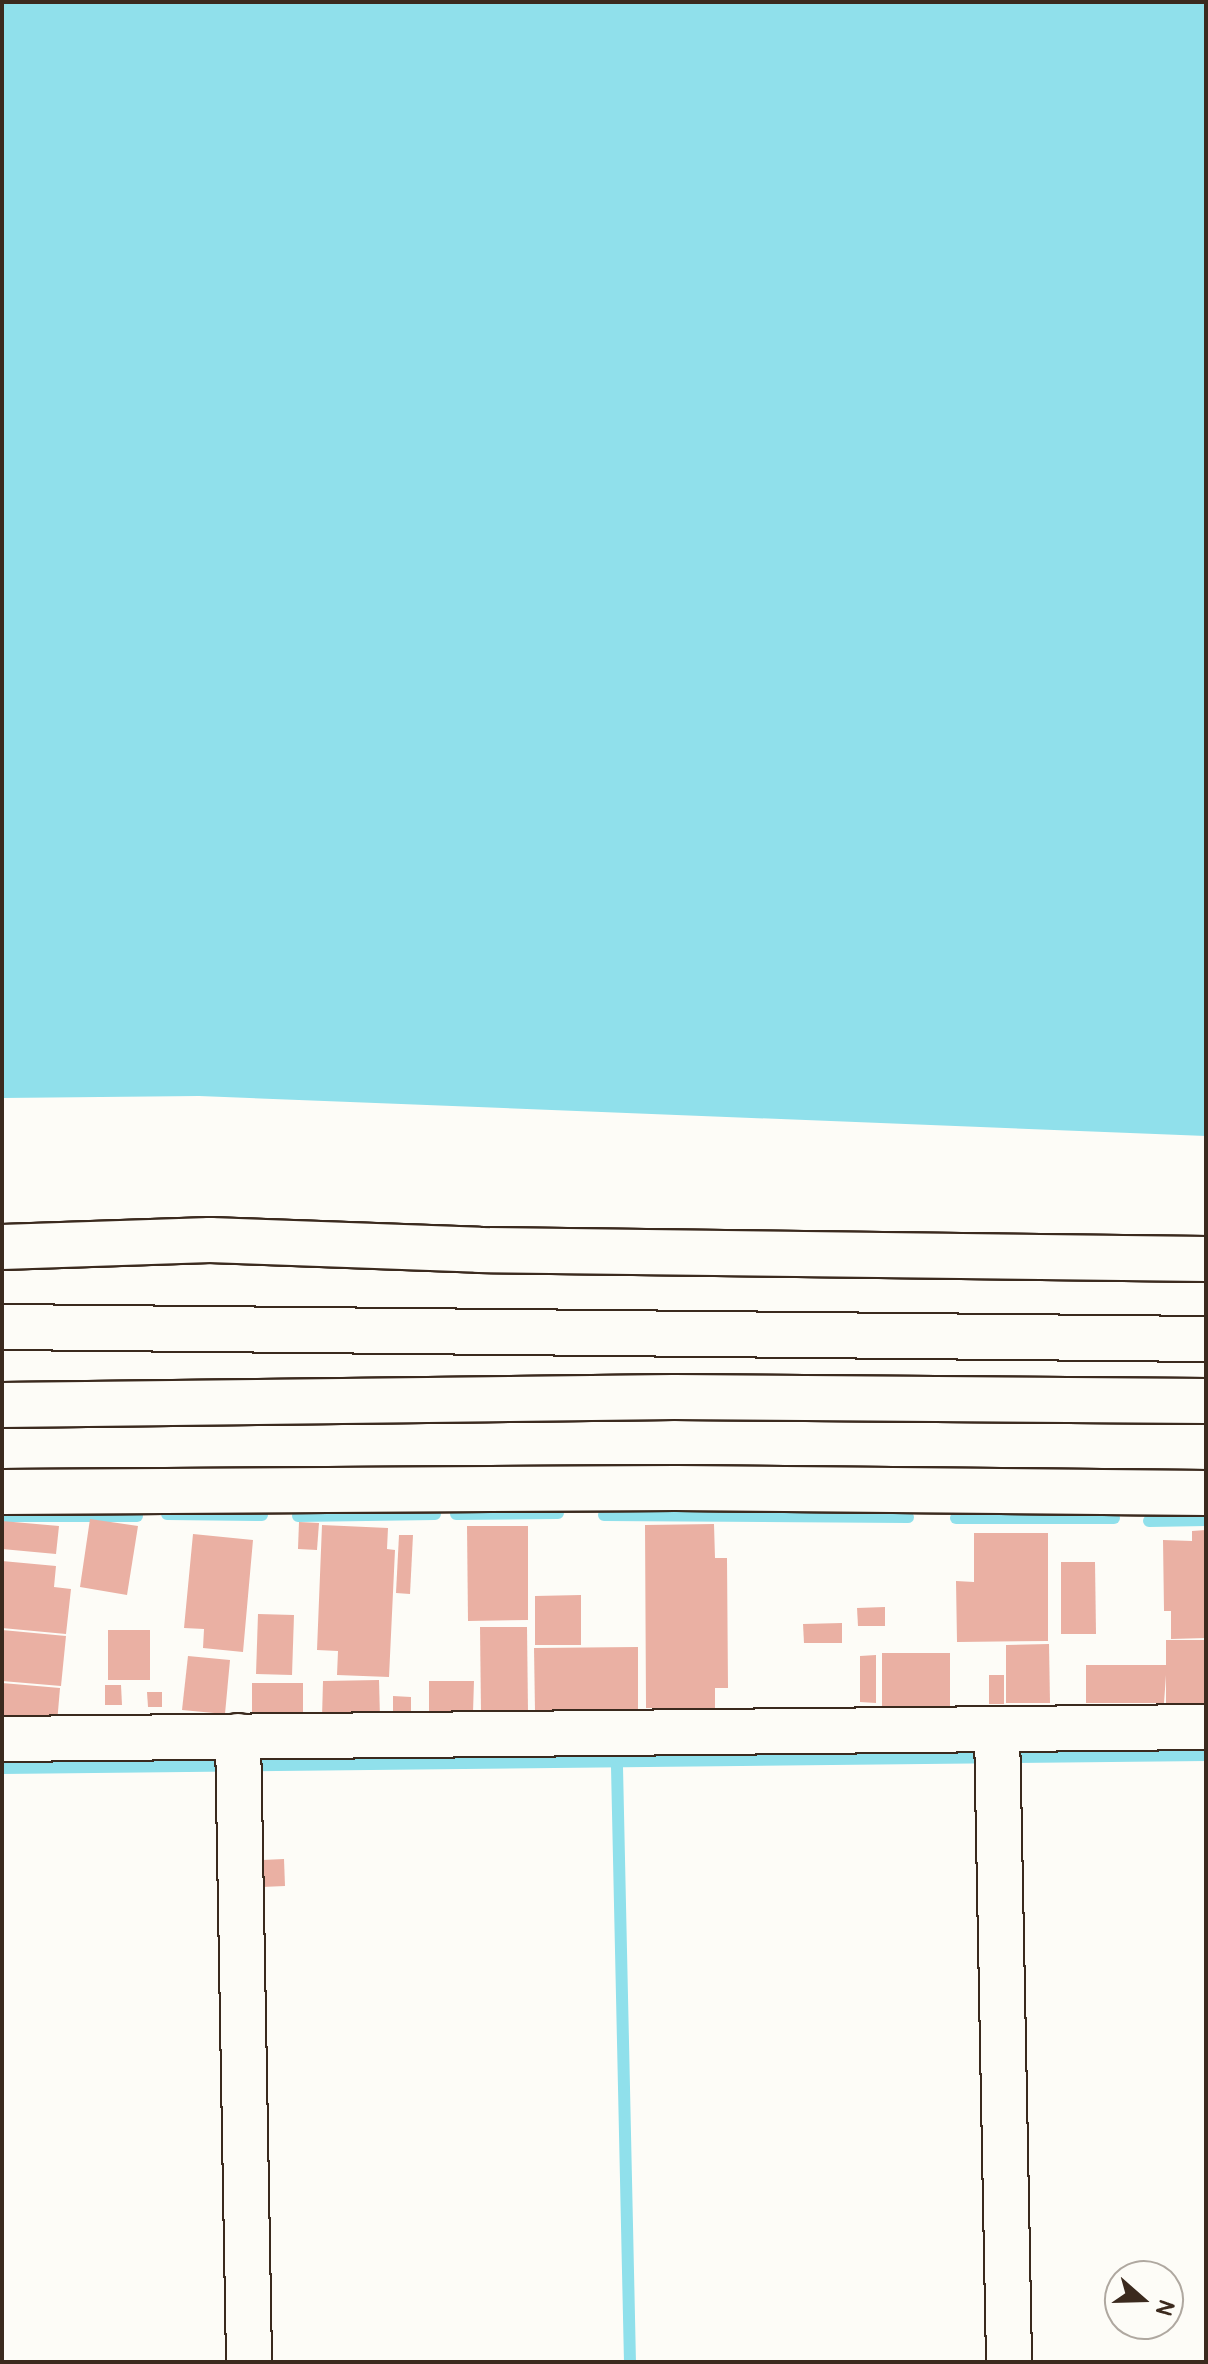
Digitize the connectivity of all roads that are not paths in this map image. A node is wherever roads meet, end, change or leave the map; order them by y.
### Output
1 (2, 1247) edge
2 (1206, 1259) edge
3 (2, 1327) edge
4 (1206, 1339) edge
5 (1206, 1401) edge
6 (2, 1405) edge
7 (2, 1492) edge
8 (1206, 1493) edge
9 (1206, 1727) edge
10 (2, 1739) edge
11 (997, 1745) junction
12 (239, 1756) junction
13 (249, 2362) edge
14 (1009, 2362) edge

1 - 2 street
3 - 4 street
5 - 6 street
7 - 8 street
9 - 11 street
10 - 12 street
11 - 12 street
11 - 14 street
12 - 13 street

